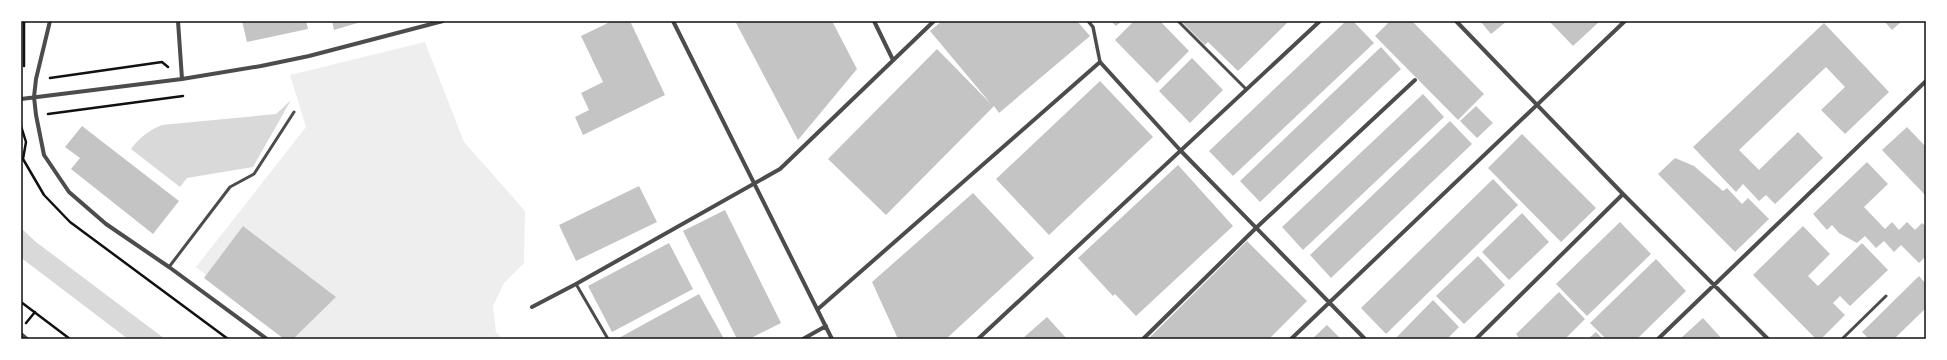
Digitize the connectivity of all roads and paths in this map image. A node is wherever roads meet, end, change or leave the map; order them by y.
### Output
1 (24, 21) edge
2 (50, 21) edge
3 (178, 21) edge
4 (442, 21) edge
5 (673, 21) edge
6 (874, 21) edge
7 (934, 21) edge
8 (1088, 21) edge
9 (1178, 21) edge
10 (1320, 21) edge
11 (1456, 21) edge
12 (1625, 21) edge
13 (893, 60) junction
14 (1100, 62) junction
15 (24, 72) dead end
16 (50, 78) dead end
17 (182, 79) junction
18 (1414, 80) dead end
19 (1926, 81) edge
20 (1246, 89) junction
21 (183, 96) dead end
22 (34, 98) junction
23 (21, 99) edge
24 (1538, 105) junction
25 (294, 112) dead end
26 (44, 115) dead end
27 (1180, 150) junction
28 (755, 185) junction
29 (1623, 194) junction
30 (1256, 228) junction
31 (169, 267) junction
32 (576, 284) junction
33 (1714, 285) junction
34 (1886, 296) dead end
35 (21, 302) edge
36 (1329, 302) junction
37 (532, 307) dead end
38 (818, 309) junction
39 (826, 326) junction
40 (21, 334) edge
41 (27, 339) edge
42 (70, 339) edge
43 (267, 339) edge
44 (608, 339) edge
45 (803, 339) edge
46 (832, 339) edge
47 (978, 339) edge
48 (1143, 339) edge
49 (1291, 339) edge
50 (1365, 339) edge
51 (1476, 339) edge
52 (1658, 339) edge
53 (1768, 339) edge
54 (1842, 339) edge

1 - 15 path
2 - 22 street
3 - 17 street
4 - 17 street
5 - 28 street
6 - 13 street
7 - 13 street
8 - 14 street
9 - 20 lane
10 - 20 street
11 - 24 street
12 - 24 street
13 - 28 street
14 - 27 street
14 - 38 street
16 - 17 path
17 - 22 street
18 - 30 street
19 - 33 street
20 - 27 street
21 - 26 path
22 - 23 street
22 - 31 street
24 - 29 street
24 - 36 street
25 - 31 lane
27 - 30 street
27 - 47 street
28 - 32 street
28 - 38 street
29 - 33 street
29 - 51 street
30 - 36 street
30 - 48 street
31 - 43 street
32 - 37 street
32 - 44 lane
33 - 52 street
33 - 53 street
34 - 54 lane
35 - 42 path
36 - 49 street
36 - 50 street
38 - 39 street
39 - 45 street
39 - 46 street
40 - 41 street

